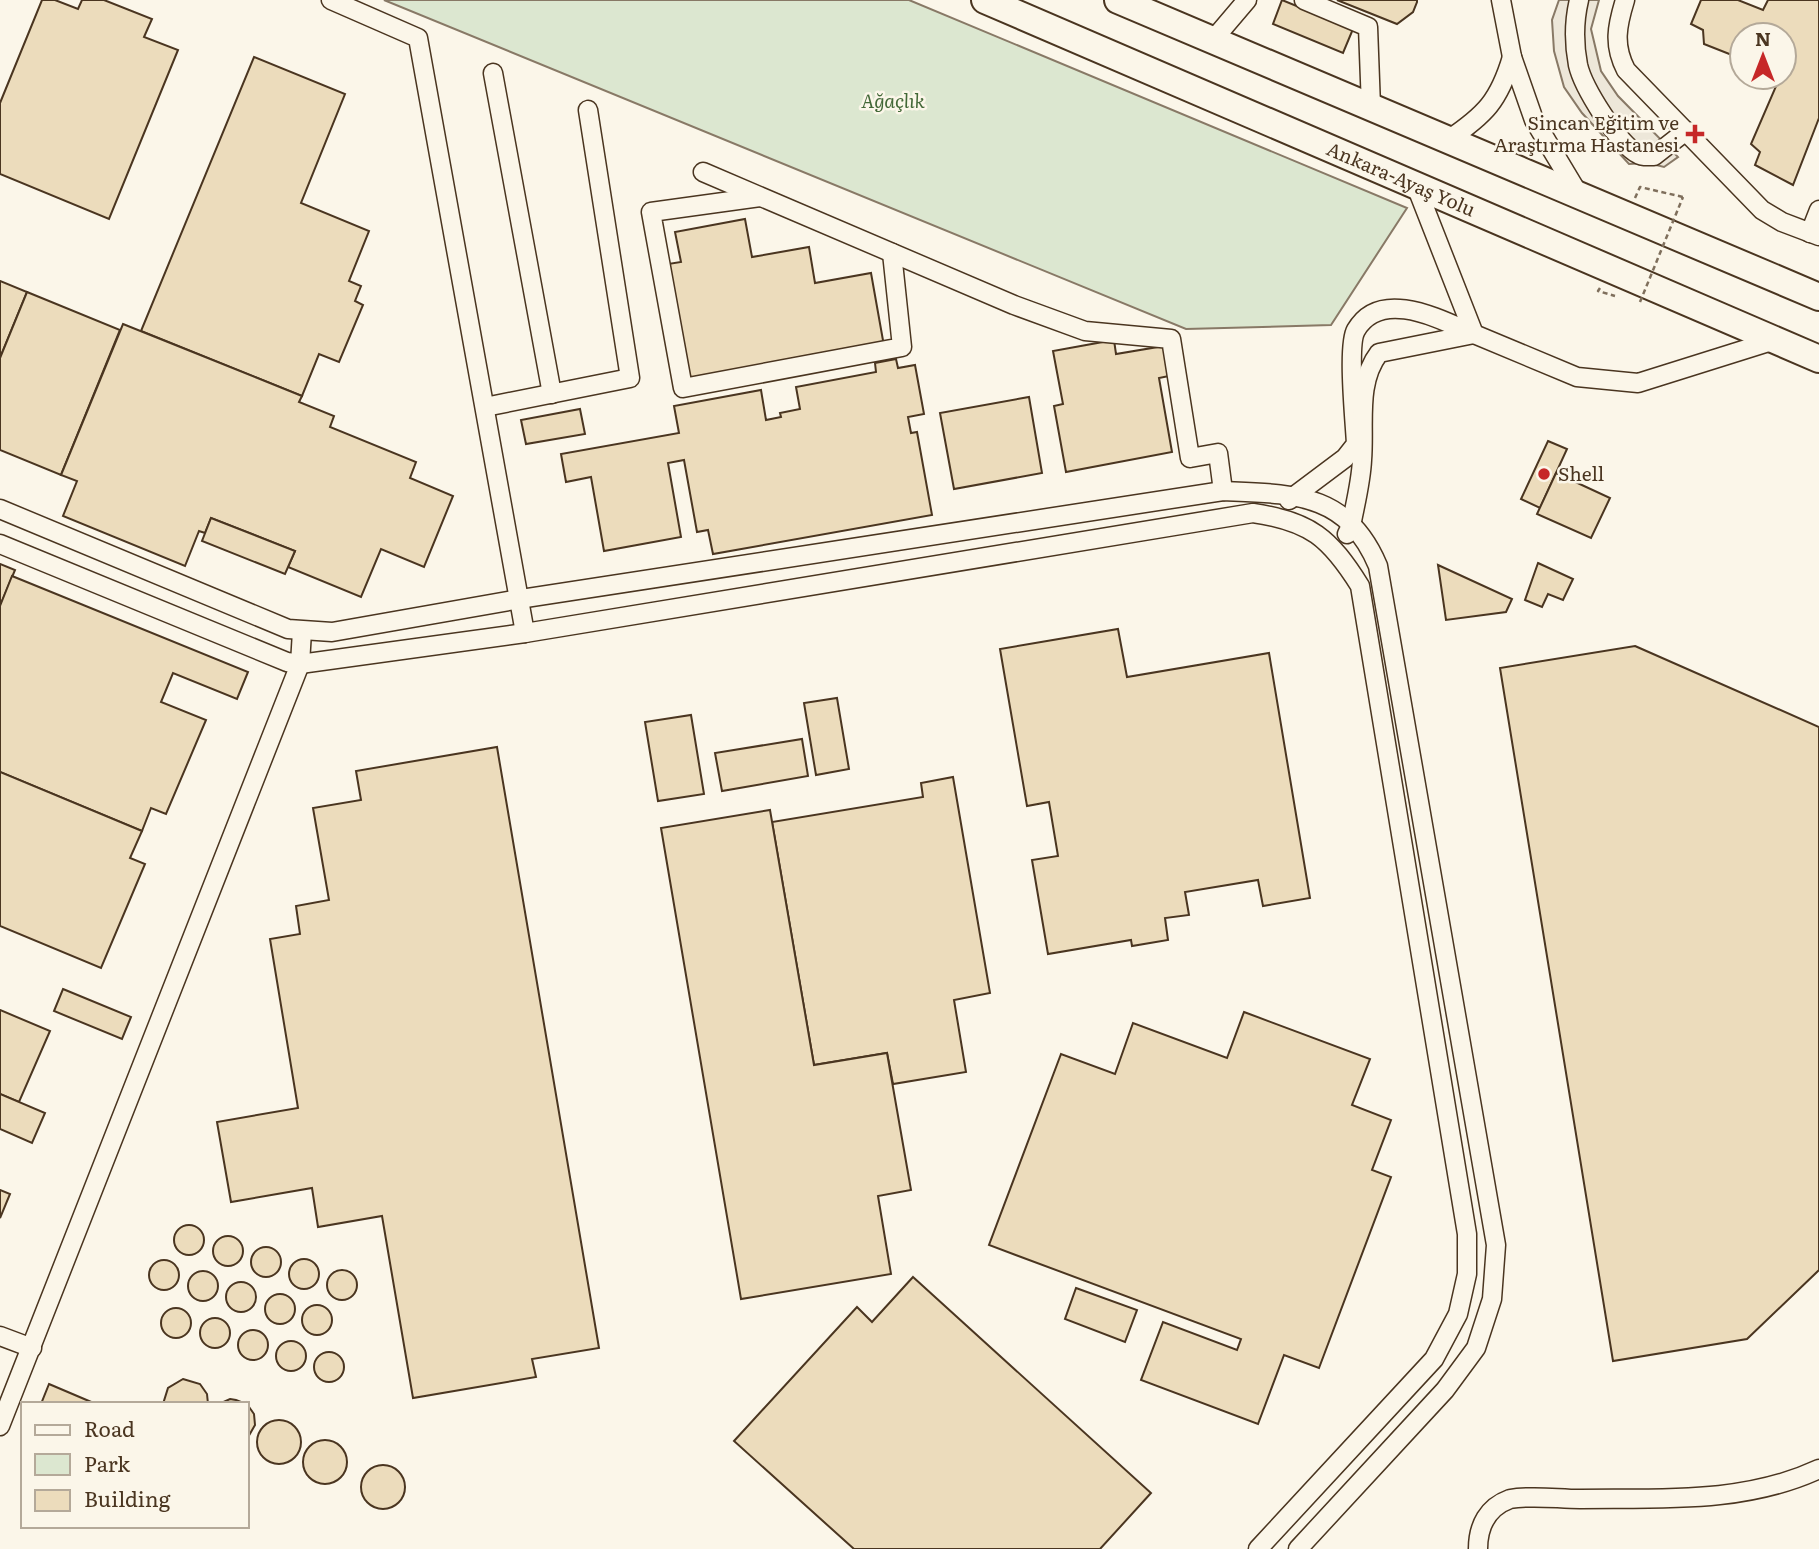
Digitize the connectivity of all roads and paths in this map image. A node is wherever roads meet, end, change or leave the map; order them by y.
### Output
1 (331, 0) edge
2 (985, 0) edge
3 (1118, 0) edge
4 (1247, 0) edge
5 (1304, 0) edge
6 (1501, 0) edge
7 (1579, 0) edge
8 (1624, 1) edge
9 (1213, 40) junction
10 (1512, 57) junction
11 (493, 73) dead end
12 (1371, 107) junction
13 (589, 110) dead end
14 (1686, 131) junction
15 (1448, 140) junction
16 (703, 172) dead end
17 (1416, 186) junction
18 (1640, 187) dead end
19 (1579, 195) junction
20 (760, 197) junction
21 (1819, 210) edge
22 (1815, 235) edge
23 (892, 253) junction
24 (1819, 297) edge
25 (1640, 302) dead end
26 (1474, 334) junction
27 (1775, 340) junction
28 (1819, 359) edge
29 (552, 394) junction
30 (485, 407) junction
31 (1223, 491) junction
32 (1296, 495) junction
33 (0, 509) edge
34 (1272, 516) junction
35 (1351, 526) junction
36 (0, 544) edge
37 (1338, 551) junction
38 (520, 599) junction
39 (302, 631) junction
40 (525, 633) junction
41 (300, 664) junction
42 (0, 1336) edge
43 (32, 1348) junction
44 (5, 1401) edge
45 (0, 1426) edge
46 (1819, 1469) edge
47 (1258, 1549) edge
48 (1298, 1549) edge
49 (1478, 1549) edge

1 - 30 street
2 - 17 highway, Ankara-Ayaş Yolu
3 - 9 highway
4 - 9 street
5 - 12 street
6 - 10 street
7 - 14 street
8 - 14 street
9 - 12 highway
10 - 15 street
10 - 19 street
11 - 29 street
12 - 15 highway
13 - 29 street
14 - 22 street
15 - 19 highway
16 - 20 street
17 - 26 street
17 - 27 highway, Ankara-Ayaş Yolu
18 - 25 path, bridge
19 - 24 highway
20 - 23 street
20 - 23 street
21 - 22 street
23 - 31 street
26 - 27 street
26 - 32 street
26 - 35 street
27 - 28 highway, Ankara-Ayaş Yolu
29 - 30 street
30 - 38 street
31 - 32 street
31 - 38 street
32 - 34 street
32 - 35 street
33 - 39 street
34 - 37 street
34 - 40 street
35 - 37 street
35 - 48 street
36 - 41 street
37 - 47 street
38 - 39 street
38 - 40 street
39 - 41 street
40 - 41 street
41 - 43 street
42 - 43 street
43 - 44 street
44 - 45 street
46 - 49 street

